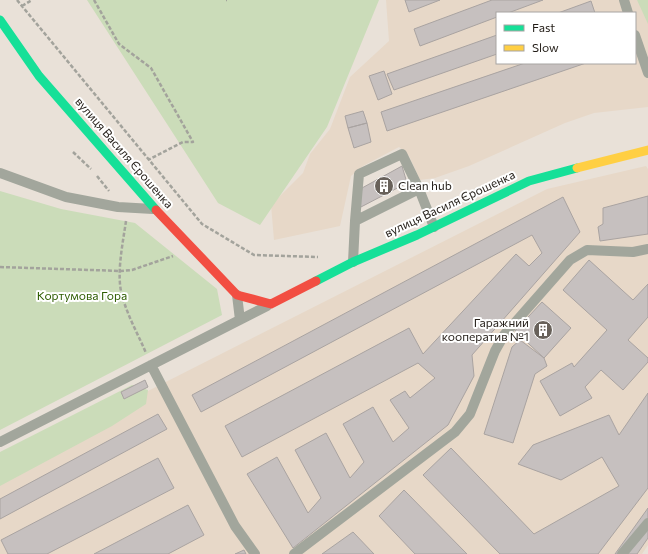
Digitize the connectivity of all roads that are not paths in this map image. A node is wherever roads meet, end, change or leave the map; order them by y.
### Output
1 (624, 0) edge
2 (628, 12) edge
3 (0, 20) edge
4 (636, 38) edge
5 (648, 73) edge
6 (648, 150) edge
7 (0, 173) edge
8 (419, 189) junction
9 (155, 209) junction
10 (355, 221) junction
11 (434, 227) junction
12 (648, 249) edge
13 (353, 262) junction
14 (237, 295) junction
15 (271, 304) junction
16 (240, 320) junction
17 (151, 365) junction
18 (0, 442) edge
19 (648, 523) edge
20 (256, 554) edge
21 (294, 554) edge
22 (622, 554) edge

1 - 2 lane
3 - 9 main road, вулиця Василя Єрошенка
4 - 5 lane
6 - 11 main road, вулиця Василя Єрошенка
7 - 9 lane
8 - 10 lane
8 - 10 lane
8 - 11 lane
9 - 14 main road, вулиця Василя Єрошенка
10 - 13 lane
11 - 13 main road, вулиця Василя Єрошенка
12 - 21 lane
13 - 15 main road, вулиця Василя Єрошенка
14 - 15 main road
14 - 16 lane
15 - 16 lane, вулиця Василя Єрошенка
16 - 17 lane, вулиця Василя Єрошенка
17 - 18 lane, вулиця Василя Єрошенка
17 - 20 lane
19 - 22 lane

